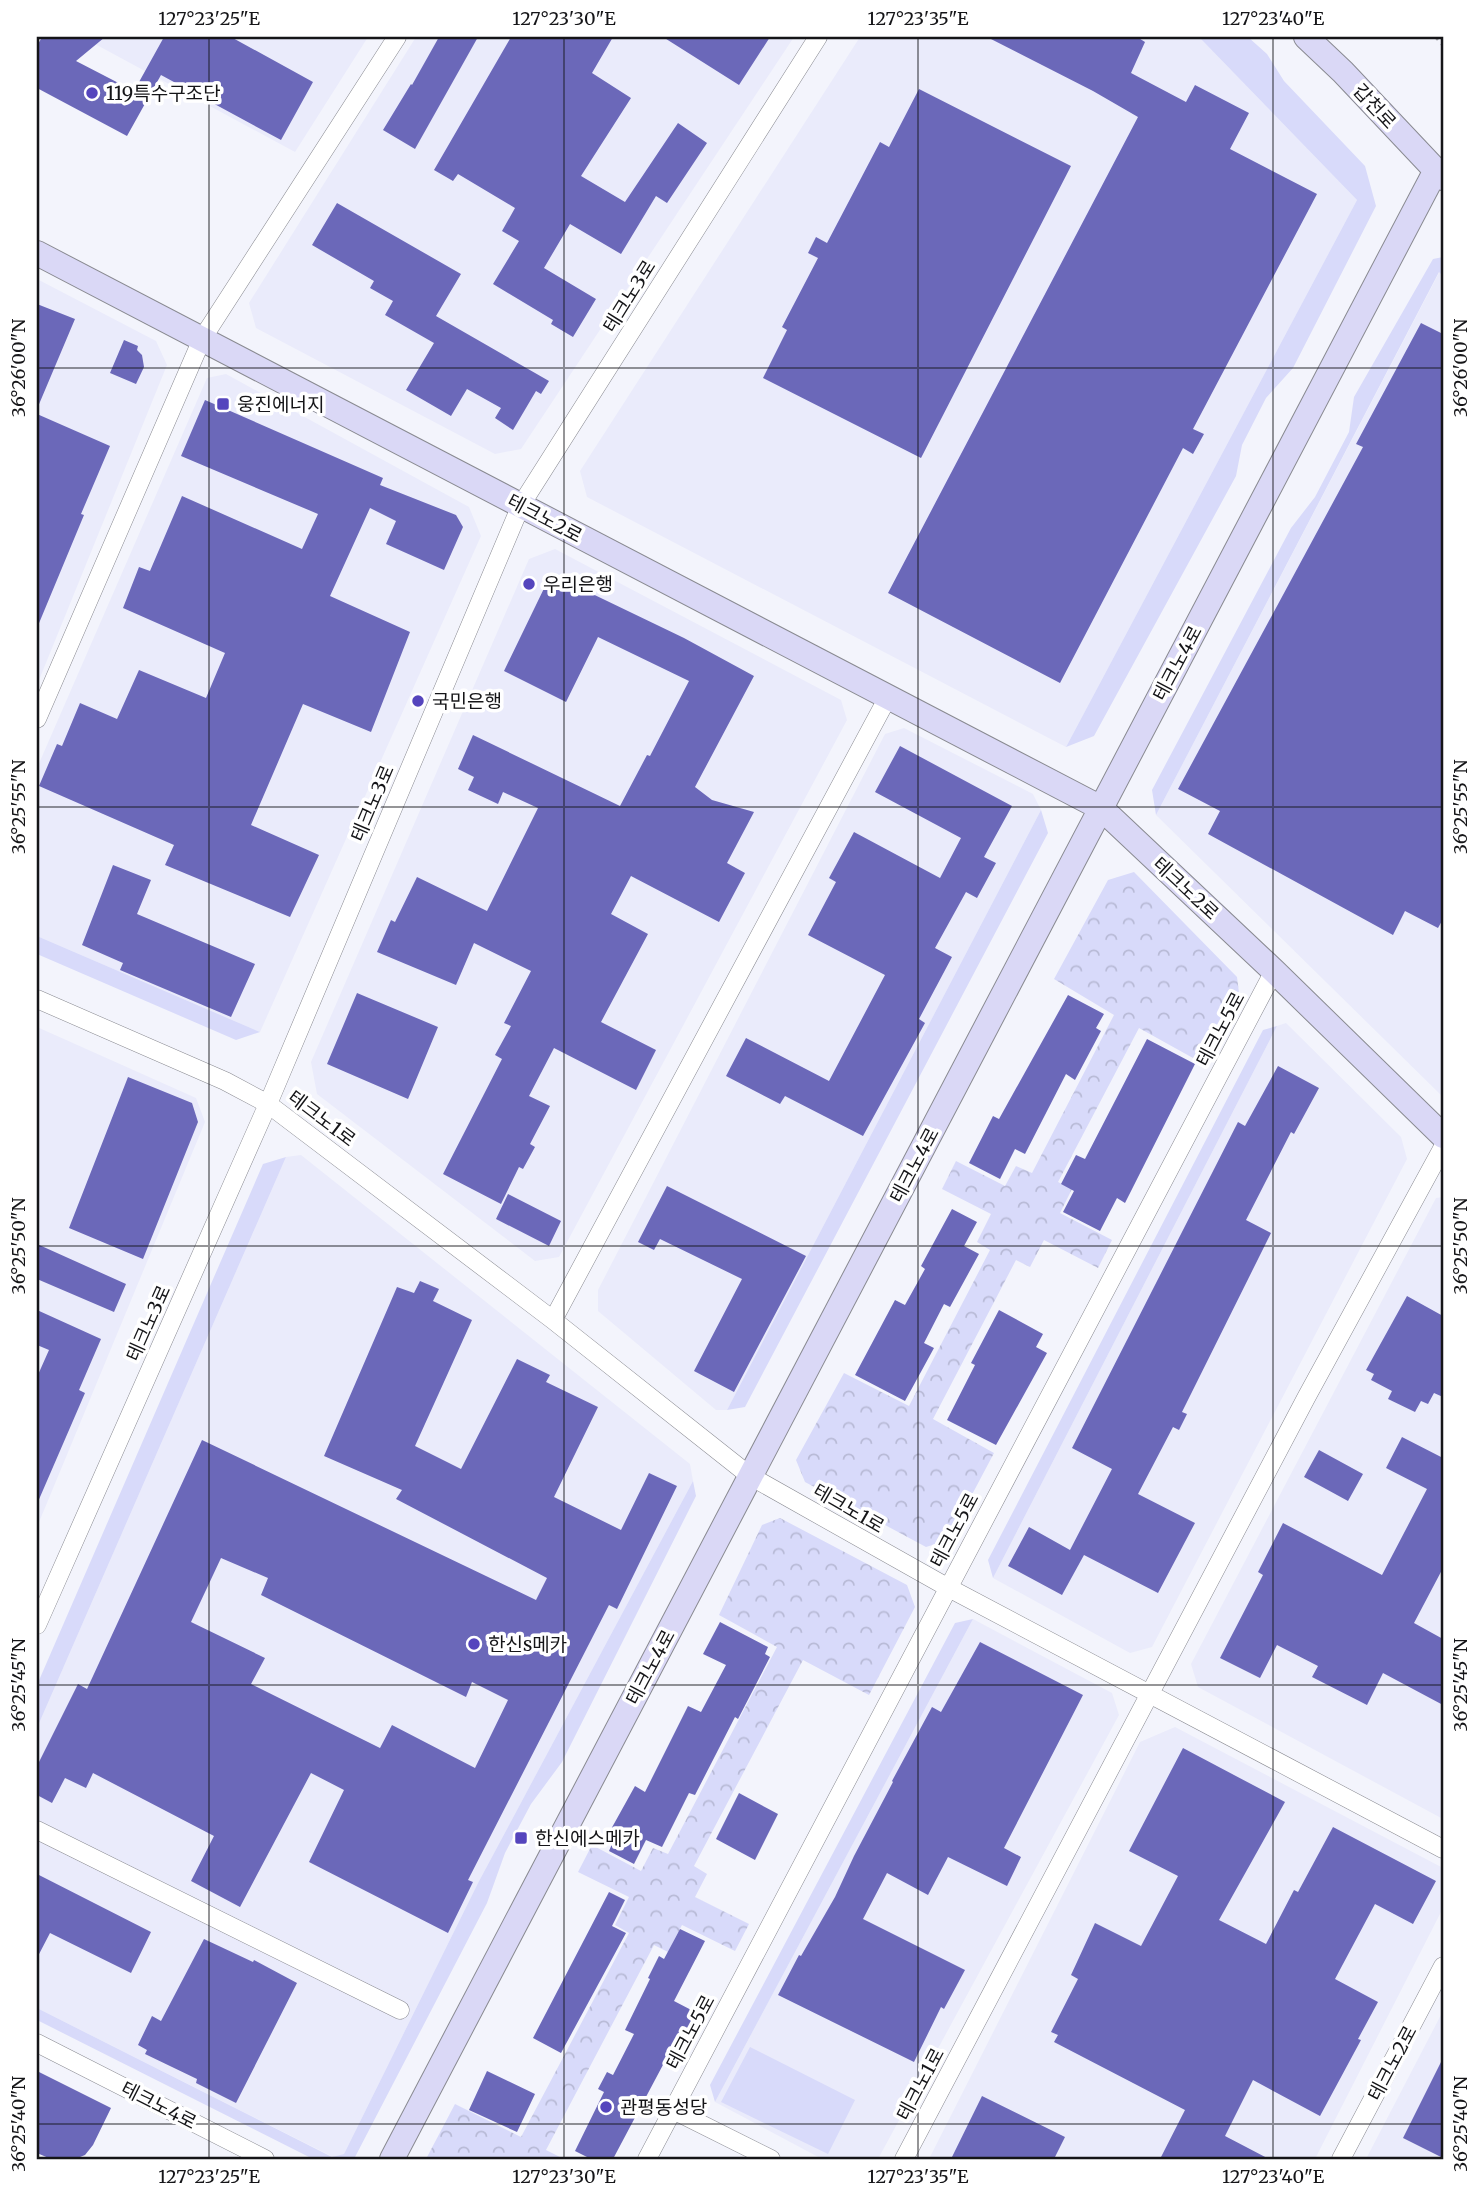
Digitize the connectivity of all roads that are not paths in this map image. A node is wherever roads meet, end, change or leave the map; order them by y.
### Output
1 (397, 37) edge
2 (818, 37) edge
3 (1306, 37) edge
4 (1439, 174) edge
5 (37, 253) edge
6 (202, 339) junction
7 (521, 505) junction
8 (888, 697) junction
9 (37, 719) edge
10 (1101, 808) junction
11 (1274, 971) junction
12 (37, 999) edge
13 (268, 1104) junction
14 (1443, 1136) edge
15 (1443, 1147) edge
16 (553, 1320) junction
17 (750, 1476) junction
18 (947, 1587) junction
19 (37, 1625) edge
20 (1150, 1694) junction
21 (37, 1830) edge
22 (1443, 1849) edge
23 (1443, 1966) edge
24 (400, 2010) dead end
25 (37, 2043) edge
26 (673, 2110) junction
27 (265, 2159) edge
28 (392, 2159) edge
29 (647, 2159) edge
30 (771, 2159) edge
31 (904, 2159) edge
32 (1341, 2159) edge

1 - 6 street
2 - 7 street, 테크노3로
3 - 4 main road, 갑천로
4 - 10 main road, 테크노4로
5 - 6 main road, 테크노2로
6 - 7 main road, 테크노2로
6 - 9 street
7 - 8 main road, 테크노2로
7 - 13 street, 테크노3로
8 - 10 main road, 테크노2로
8 - 16 street
10 - 11 main road, 테크노2로
10 - 17 main road, 테크노4로
11 - 14 main road, 테크노2로
11 - 18 street, 테크노5로
12 - 13 street, 테크노1로
13 - 16 street, 테크노1로
13 - 19 street, 테크노3로
15 - 20 street, 테크노1로
16 - 17 street, 테크노1로
17 - 18 street, 테크노1로
17 - 28 main road, 테크노4로
18 - 20 street, 테크노1로
18 - 26 street, 테크노5로
20 - 22 street, 테크노1로
20 - 31 street, 테크노1로
21 - 24 street
23 - 32 street, 테크노2로
25 - 27 street, 테크노4로
26 - 29 street, 테크노5로
26 - 30 street

